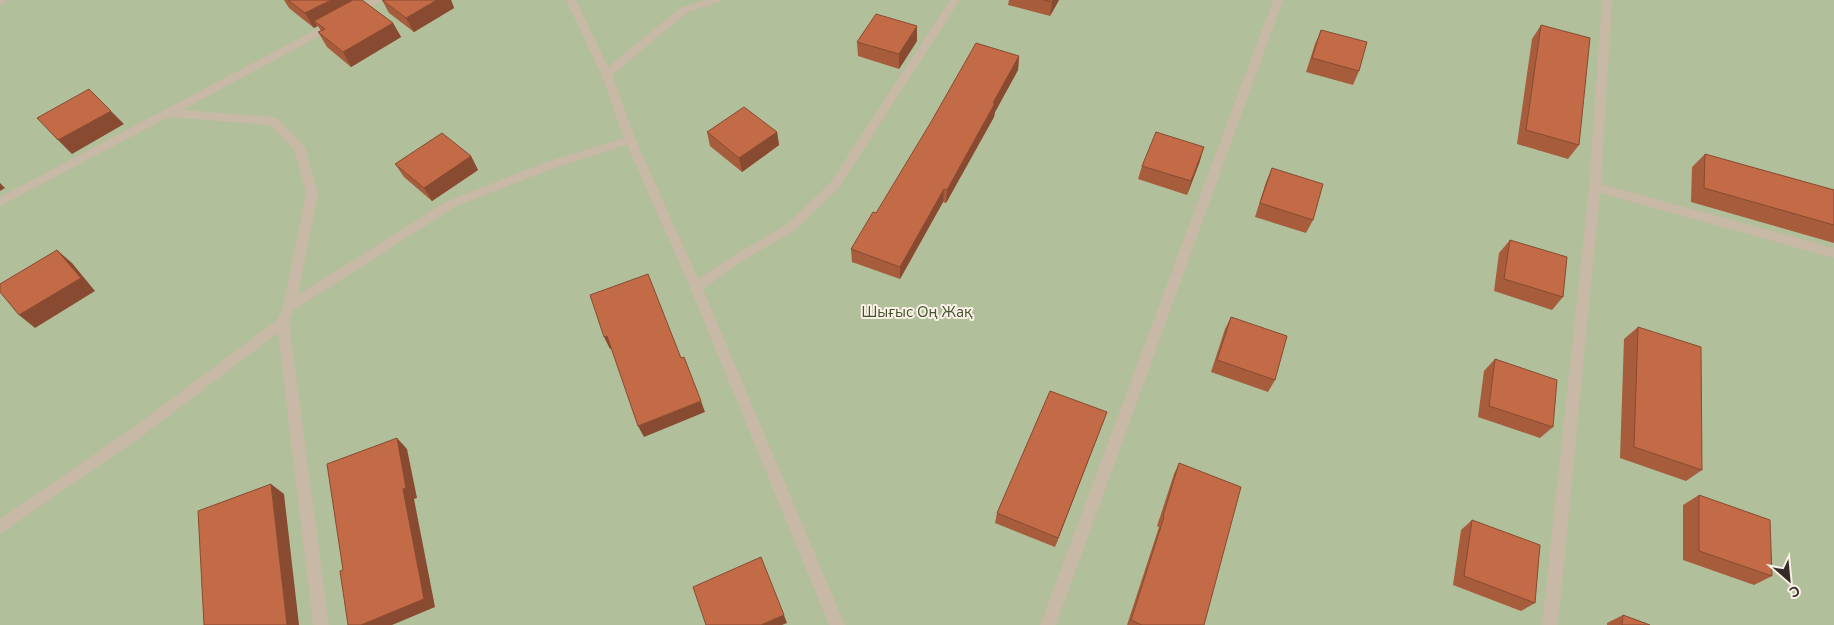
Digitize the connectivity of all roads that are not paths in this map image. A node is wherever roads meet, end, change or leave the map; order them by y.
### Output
1 (378, 0) edge
2 (571, 0) edge
3 (717, 0) edge
4 (955, 0) edge
5 (1278, 0) edge
6 (1607, 0) edge
7 (606, 74) junction
8 (169, 113) junction
9 (630, 140) junction
10 (1595, 187) junction
11 (0, 202) edge
12 (1834, 253) edge
13 (696, 287) junction
14 (289, 307) junction
15 (283, 322) junction
16 (0, 527) edge
17 (321, 625) edge
18 (837, 625) edge
19 (1048, 625) edge
20 (1550, 625) edge

1 - 8 lane
2 - 7 lane
3 - 7 lane
4 - 13 lane
5 - 19 lane
6 - 10 lane
7 - 9 lane
8 - 11 lane
8 - 14 lane
9 - 13 lane
9 - 14 lane
10 - 12 lane
10 - 20 lane
13 - 18 lane
14 - 15 lane
15 - 16 lane
15 - 17 lane

